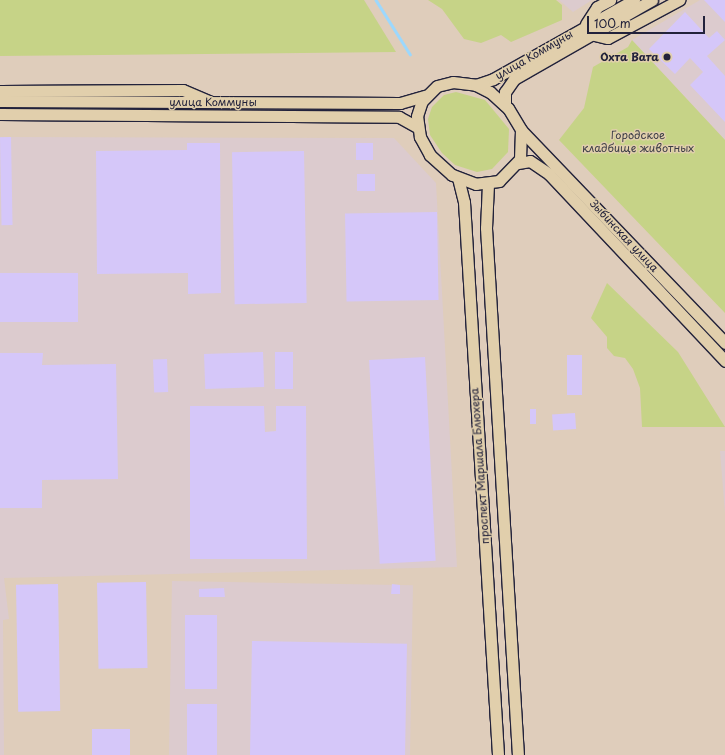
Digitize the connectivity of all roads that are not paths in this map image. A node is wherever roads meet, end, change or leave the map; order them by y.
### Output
1 (610, 0) edge
2 (634, 0) edge
3 (652, 0) edge
4 (679, 0) edge
5 (588, 30) junction
6 (476, 85) junction
7 (0, 91) edge
8 (425, 96) junction
9 (0, 101) edge
10 (211, 102) junction
11 (505, 105) junction
12 (0, 114) edge
13 (417, 127) junction
14 (521, 130) junction
15 (518, 162) junction
16 (458, 178) junction
17 (488, 184) junction
18 (724, 342) edge
19 (715, 350) junction
20 (725, 361) edge
21 (498, 755) edge
22 (518, 755) edge

1 - 5 street
2 - 5 street, улица Коммуны
3 - 5 street, улица Коммуны
4 - 5 street
5 - 6 street, улица Коммуны
5 - 11 street, улица Коммуны
6 - 8 street
6 - 11 street
7 - 10 street
8 - 10 street, улица Коммуны
8 - 13 street
9 - 10 street, улица Коммуны
11 - 14 street
12 - 13 street, улица Коммуны
13 - 16 street
14 - 15 street
14 - 18 street, Зыбинская улица
15 - 17 street
15 - 19 street, Зыбинская улица
16 - 17 street
16 - 21 street, проспект Маршала Блюхера
17 - 22 street, проспект Маршала Блюхера
18 - 19 street
19 - 20 street, Зыбинская улица

